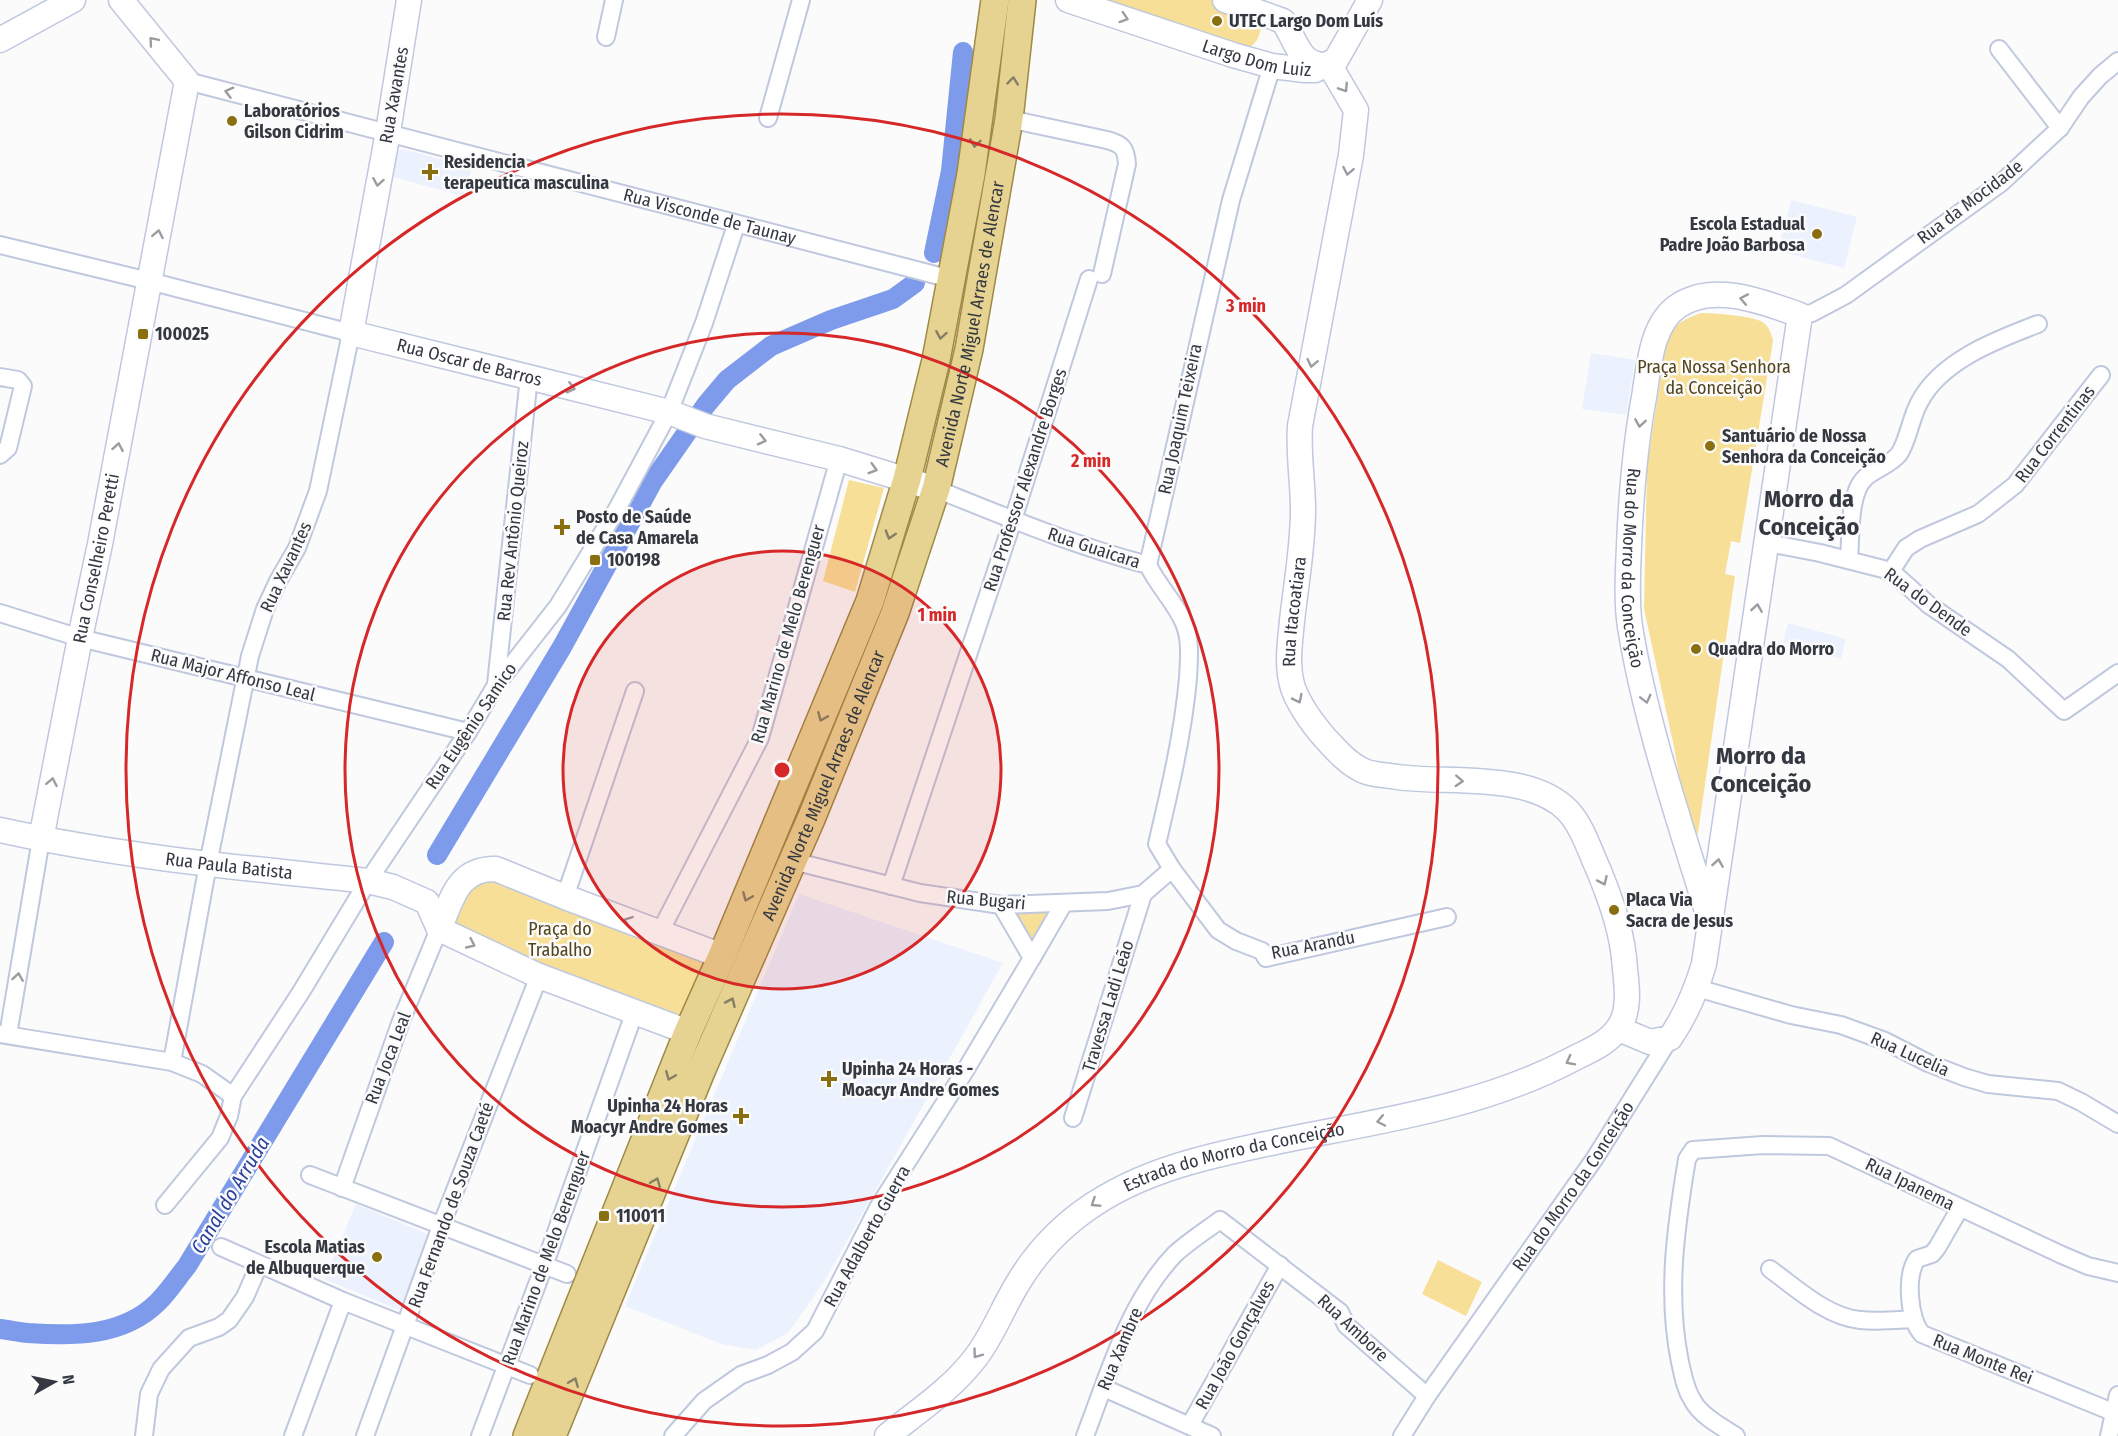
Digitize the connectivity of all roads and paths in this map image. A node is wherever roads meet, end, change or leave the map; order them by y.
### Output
1 (73, 0) edge
2 (121, 0) edge
3 (409, 0) edge
4 (614, 0) edge
5 (801, 0) edge
6 (995, 0) edge
7 (1022, 0) edge
8 (1068, 0) edge
9 (1225, 0) edge
10 (1370, 0) edge
11 (1285, 23) junction
12 (606, 37) dead end
13 (0, 40) edge
14 (1999, 50) dead end
15 (2118, 61) edge
16 (1327, 65) junction
17 (1272, 66) junction
18 (187, 81) junction
19 (768, 118) dead end
20 (1009, 119) junction
21 (2060, 128) junction
22 (388, 132) junction
23 (736, 225) junction
24 (0, 245) edge
25 (951, 279) junction
26 (149, 280) junction
27 (1800, 315) junction
28 (2038, 324) dead end
29 (351, 333) junction
30 (2101, 375) dead end
31 (0, 377) edge
32 (530, 377) junction
33 (674, 414) junction
34 (0, 455) edge
35 (839, 459) junction
36 (907, 479) junction
37 (936, 489) junction
38 (1013, 520) junction
39 (1767, 543) junction
40 (1849, 560) junction
41 (1148, 565) junction
42 (1891, 571) junction
43 (0, 613) edge
44 (80, 638) junction
45 (2118, 674) edge
46 (246, 679) junction
47 (496, 685) junction
48 (635, 691) dead end
49 (468, 732) junction
50 (0, 830) edge
51 (41, 839) junction
52 (1157, 844) joint
53 (793, 861) junction
54 (208, 864) junction
55 (1172, 869) junction
56 (368, 881) junction
57 (891, 886) junction
58 (1143, 894) junction
59 (565, 897) junction
60 (1065, 903) junction
61 (1000, 905) junction
62 (1447, 916) dead end
63 (1710, 921) junction
64 (439, 929) junction
65 (660, 932) junction
66 (722, 956) junction
67 (1032, 958) junction
68 (539, 976) junction
69 (1697, 988) junction
70 (635, 1011) junction
71 (1618, 1029) junction
72 (688, 1032) junction
73 (4, 1034) edge
74 (1671, 1038) junction
75 (172, 1062) junction
76 (233, 1096) junction
77 (1073, 1118) dead end
78 (2118, 1124) edge
79 (310, 1175) dead end
80 (342, 1188) junction
81 (165, 1205) dead end
82 (1960, 1208) junction
83 (1220, 1221) joint
84 (441, 1226) junction
85 (221, 1247) dead end
86 (260, 1265) junction
87 (1280, 1265) junction
88 (544, 1266) junction
89 (1770, 1269) dead end
90 (2118, 1273) edge
91 (567, 1274) dead end
92 (343, 1301) junction
93 (1912, 1319) junction
94 (406, 1325) junction
95 (507, 1365) junction
96 (530, 1374) dead end
97 (1104, 1388) junction
98 (2118, 1395) edge
99 (1427, 1396) junction
100 (2116, 1412) edge
101 (1190, 1425) junction
102 (556, 1435) edge
103 (144, 1436) edge
104 (293, 1436) edge
105 (365, 1436) edge
106 (480, 1436) edge
107 (527, 1436) edge
108 (673, 1436) edge
109 (887, 1436) edge
110 (1085, 1436) edge
111 (1212, 1436) edge
112 (1402, 1436) edge
113 (1735, 1436) edge
114 (2109, 1436) edge

1 - 13 street
18 -> 2 street
3 - 22 street, Rua Xavantes
4 - 12 street
5 - 19 street
6 -> 25 main road, Avenida Norte Miguel Arraes de Alencar
20 -> 7 main road, Avenida Norte Miguel Arraes de Alencar
8 -> 17 street, Largo Dom Luiz
9 - 11 street, Largo Dom Luiz
10 - 16 street
11 - 16 street, Largo Dom Luiz
11 - 17 street
14 - 21 street
15 - 21 street, Rua da Mocidade
16 - 17 street, Largo Dom Luiz
16 -> 71 street, Rua Itacoatiara
17 - 41 street, Rua Joaquim Teixeira
22 -> 18 street, Rua Visconde de Taunay
26 -> 18 street, Rua Conselheiro Peretti
20 - 37 main road, Avenida Norte Miguel Arraes de Alencar
20 - 38 street, Rua Professor Alexandre Borges
21 - 27 street, Rua da Mocidade
22 - 23 street, Rua Visconde de Taunay
22 -> 29 street, Rua Xavantes
23 - 25 street, Rua Visconde de Taunay
23 - 33 street, Rua Eugênio Samico
24 - 26 street, Rua Oscar de Barros
25 -> 36 main road, Avenida Norte Miguel Arraes de Alencar
26 - 29 street, Rua Oscar de Barros
44 -> 26 street, Rua Conselheiro Peretti
27 - 39 street, Rua do Morro da Conceição
27 -> 63 street, Rua do Morro da Conceição
28 - 40 street
29 - 32 street, Rua Oscar de Barros
29 - 46 street, Rua Xavantes
30 - 42 street, Rua Correntinas
31 - 34 street
32 -> 33 street, Rua Oscar de Barros
32 - 47 street, Rua Rev Antônio Queiroz
33 -> 35 street, Rua Oscar de Barros
33 - 47 street, Rua Eugênio Samico
35 -> 36 street, Rua Oscar de Barros
35 - 65 street, Rua Marino de Melo Berenguer
36 - 37 street, Rua Oscar de Barros
36 -> 66 main road, Avenida Norte Miguel Arraes de Alencar
37 - 38 street, Rua Guaicara
37 - 53 main road, Avenida Norte Miguel Arraes de Alencar
38 - 41 street, Rua Guaicara
38 - 57 street, Rua Professor Alexandre Borges
39 - 40 street, Rua do Dende
63 -> 39 street, Rua do Morro da Conceição
40 - 42 street, Rua do Dende
41 - 52 street, Rua Guaicara
42 - 45 street, Rua do Dende
43 - 44 street, Rua Major Affonso Leal
44 - 46 street, Rua Major Affonso Leal
51 -> 44 street, Rua Conselheiro Peretti
46 - 49 street, Rua Major Affonso Leal
46 - 54 street, Rua Xavantes
47 - 49 street, Rua Eugênio Samico
48 - 59 street
49 - 56 street, Rua Eugênio Samico
50 - 51 street, Rua Paula Batista
51 - 54 street, Rua Paula Batista
73 -> 51 street, Rua Conselheiro Peretti
52 - 55 street, Rua Arandu
53 - 57 street, Rua Bugari
102 -> 53 main road, Avenida Norte Miguel Arraes de Alencar
54 - 56 street, Rua Paula Batista
54 - 75 street, Rua Xavantes
55 - 58 street, Rua Bugari
55 - 62 street, Rua Arandu
56 - 64 street, Rua Paula Batista
56 - 76 street, Rua Eugênio Samico
57 - 61 street, Rua Bugari
58 - 60 street, Rua Bugari
58 - 77 street, Travessa Ladi Leão
59 - 64 street
65 -> 59 street
60 - 61 street, Rua Bugari
60 - 67 street, Rua Adalberto Guerra
61 - 67 street
63 - 69 street, Rua do Morro da Conceição
64 -> 68 street
64 - 80 street, Rua Joca Leal
65 - 66 street
66 - 72 main road, Avenida Norte Miguel Arraes de Alencar
67 - 108 street, Rua Adalberto Guerra
68 - 70 street
68 - 84 street, Rua Fernando de Souza Caeté
69 - 74 street, Rua do Morro da Conceição
69 - 78 street, Rua Lucelia
70 - 72 street
70 - 88 street, Rua Marino de Melo Berenguer
71 - 74 street
71 -> 109 street, Estrada do Morro da Conceição
72 -> 107 main road, Avenida Norte Miguel Arraes de Alencar
73 - 75 street
74 - 99 street, Rua do Morro da Conceição
75 - 76 street
76 - 81 street, Rua Eugênio Samico
79 - 80 street
80 - 84 street
82 - 90 street, Rua Ipanema
82 - 93 street
82 - 113 street, Rua Ipanema
83 - 87 street, Rua Ambore
83 - 97 street, Rua Xambre
84 - 88 street
84 - 94 street, Rua Fernando de Souza Caeté
85 - 86 street
86 - 92 street
86 - 103 street
87 - 99 street, Rua Ambore
87 - 101 street, Rua João Gonçalves
88 - 91 street
88 - 95 street, Rua Marino de Melo Berenguer
89 - 93 street
92 - 94 street
92 - 104 street
93 - 100 street, Rua Monte Rei
94 - 95 street
94 - 105 street, Rua Fernando de Souza Caeté
95 - 96 street
95 - 106 street, Rua Marino de Melo Berenguer
97 - 101 street
97 - 110 street, Rua Xambre
98 - 100 street
99 - 112 street, Rua do Morro da Conceição
100 - 114 street
101 - 111 street

